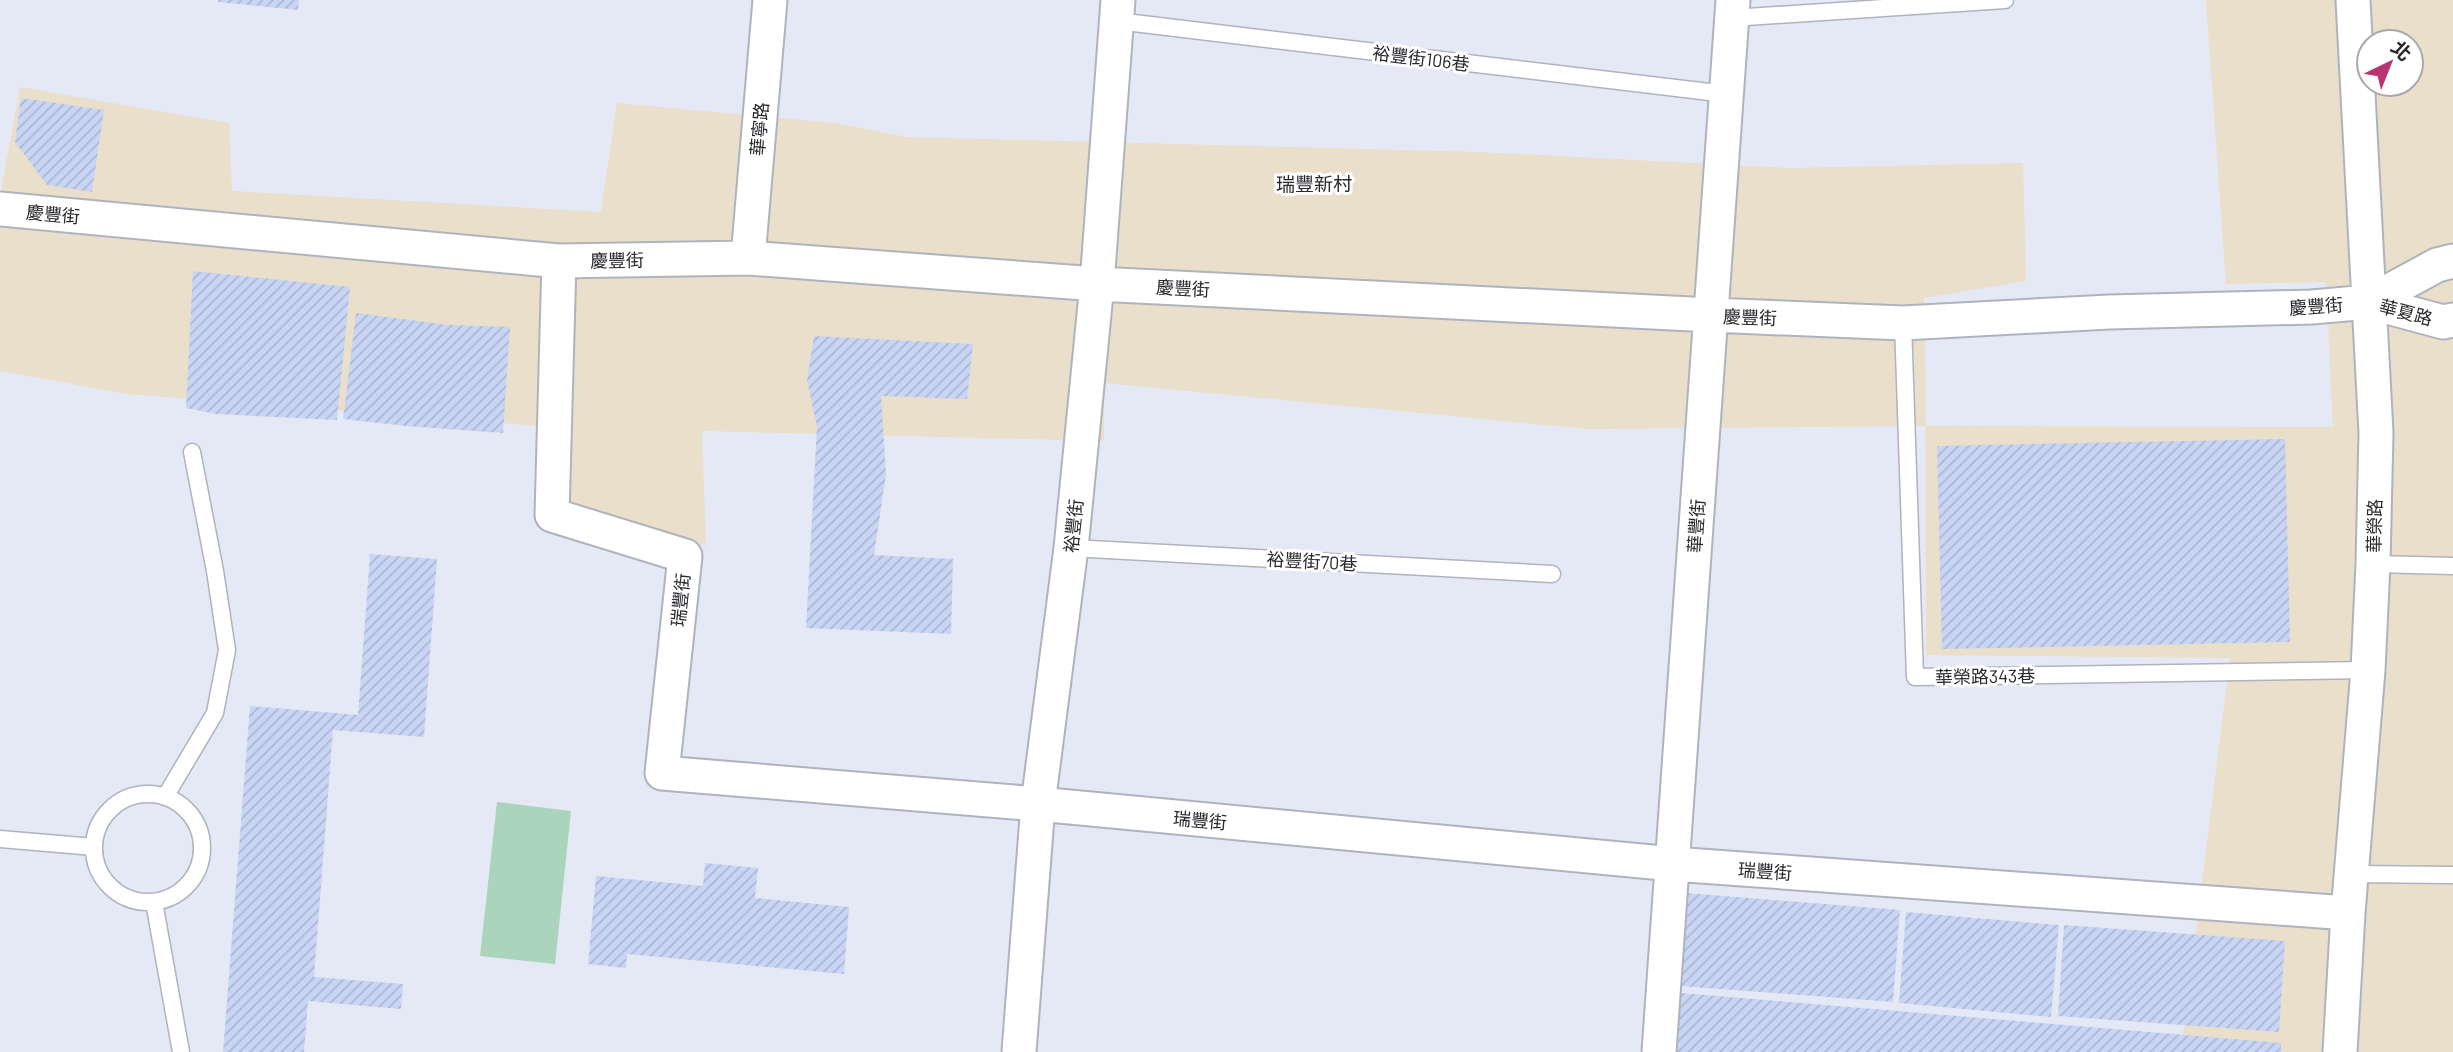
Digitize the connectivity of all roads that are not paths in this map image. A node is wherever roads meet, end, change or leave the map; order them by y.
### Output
1 (770, 0) edge
2 (2004, 0) edge
3 (2353, 0) edge
4 (1732, 9) edge
5 (1117, 10) edge
6 (1726, 94) junction
7 (0, 209) edge
8 (748, 258) junction
9 (559, 261) junction
10 (2453, 261) edge
11 (1097, 284) junction
12 (2369, 302) junction
13 (1710, 315) junction
14 (2453, 320) edge
15 (1903, 323) junction
16 (192, 452) dead end
17 (1071, 548) junction
18 (2374, 564) junction
19 (2453, 566) edge
20 (1552, 574) dead end
21 (2368, 670) junction
22 (165, 797) junction
23 (1038, 804) junction
24 (0, 839) edge
25 (94, 847) junction
26 (1673, 864) junction
27 (2352, 874) junction
28 (2453, 875) edge
29 (154, 902) junction
30 (2348, 913) junction
31 (181, 1052) edge
32 (1019, 1052) edge
33 (1659, 1052) edge
34 (2340, 1052) edge

1 - 8 street, 華寧路
2 - 4 lane
3 - 12 street, 華榮路
4 - 6 street, 華豐街
5 - 6 lane, 裕豐街106巷
5 - 11 street, 裕豐街
6 - 13 street, 華豐街
7 - 9 street, 慶豐街
8 - 9 street, 慶豐街
8 - 11 street, 慶豐街
9 - 23 street, 瑞豐街
10 - 12 street, 華夏路
11 - 13 street, 慶豐街
11 - 17 street, 裕豐街
12 - 14 street, 華夏路
12 - 15 street, 慶豐街
12 - 18 street, 華榮路
13 - 15 street, 慶豐街
13 - 26 street, 華豐街
15 - 21 lane, 華榮路343巷
16 - 22 lane
17 - 20 lane, 裕豐街70巷
17 - 23 street, 裕豐街
18 - 19 lane
18 - 21 street, 華榮路
21 - 27 street, 華榮路
22 - 25 lane
22 - 29 lane
23 - 26 street, 瑞豐街
23 - 32 street, 裕豐街
24 - 25 lane
25 - 29 lane
26 - 30 street, 瑞豐街
26 - 33 street, 華豐街
27 - 28 lane
27 - 30 street, 華榮路
29 - 31 lane
30 - 34 street, 華榮路

